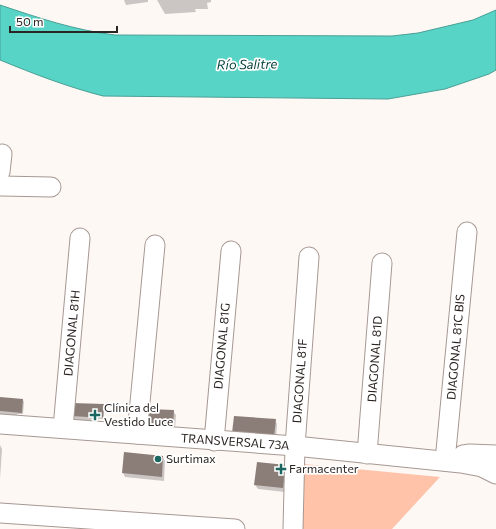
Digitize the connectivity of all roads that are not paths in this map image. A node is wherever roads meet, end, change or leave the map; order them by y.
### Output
1 (0, 186) edge
2 (51, 188) dead end
3 (467, 232) dead end
4 (80, 238) dead end
5 (155, 245) dead end
6 (230, 251) dead end
7 (309, 257) dead end
8 (382, 263) dead end
9 (0, 424) edge
10 (63, 428) junction
11 (137, 434) junction
12 (214, 441) junction
13 (295, 446) junction
14 (367, 454) junction
15 (496, 455) edge
16 (445, 461) junction
17 (496, 474) edge
18 (0, 513) edge
19 (235, 529) edge
20 (293, 529) edge

1 - 2 street
3 - 16 street, DIAGONAL 81C BIS
4 - 10 street, DIAGONAL 81H
5 - 11 street
6 - 12 street, DIAGONAL 81G
7 - 13 street, DIAGONAL 81F
8 - 14 street, DIAGONAL 81D
9 - 10 street, TRANSVERSAL 73A
10 - 11 street, TRANSVERSAL 73A
11 - 12 street, TRANSVERSAL 73A
12 - 13 street, TRANSVERSAL 73A
13 - 14 street, TRANSVERSAL 73A
13 - 20 street, DIAGONAL 81F
14 - 16 street, TRANSVERSAL 73A
15 - 16 street, TRANSVERSAL 73A
16 - 17 street, TRANSVERSAL 73A
18 - 19 street

